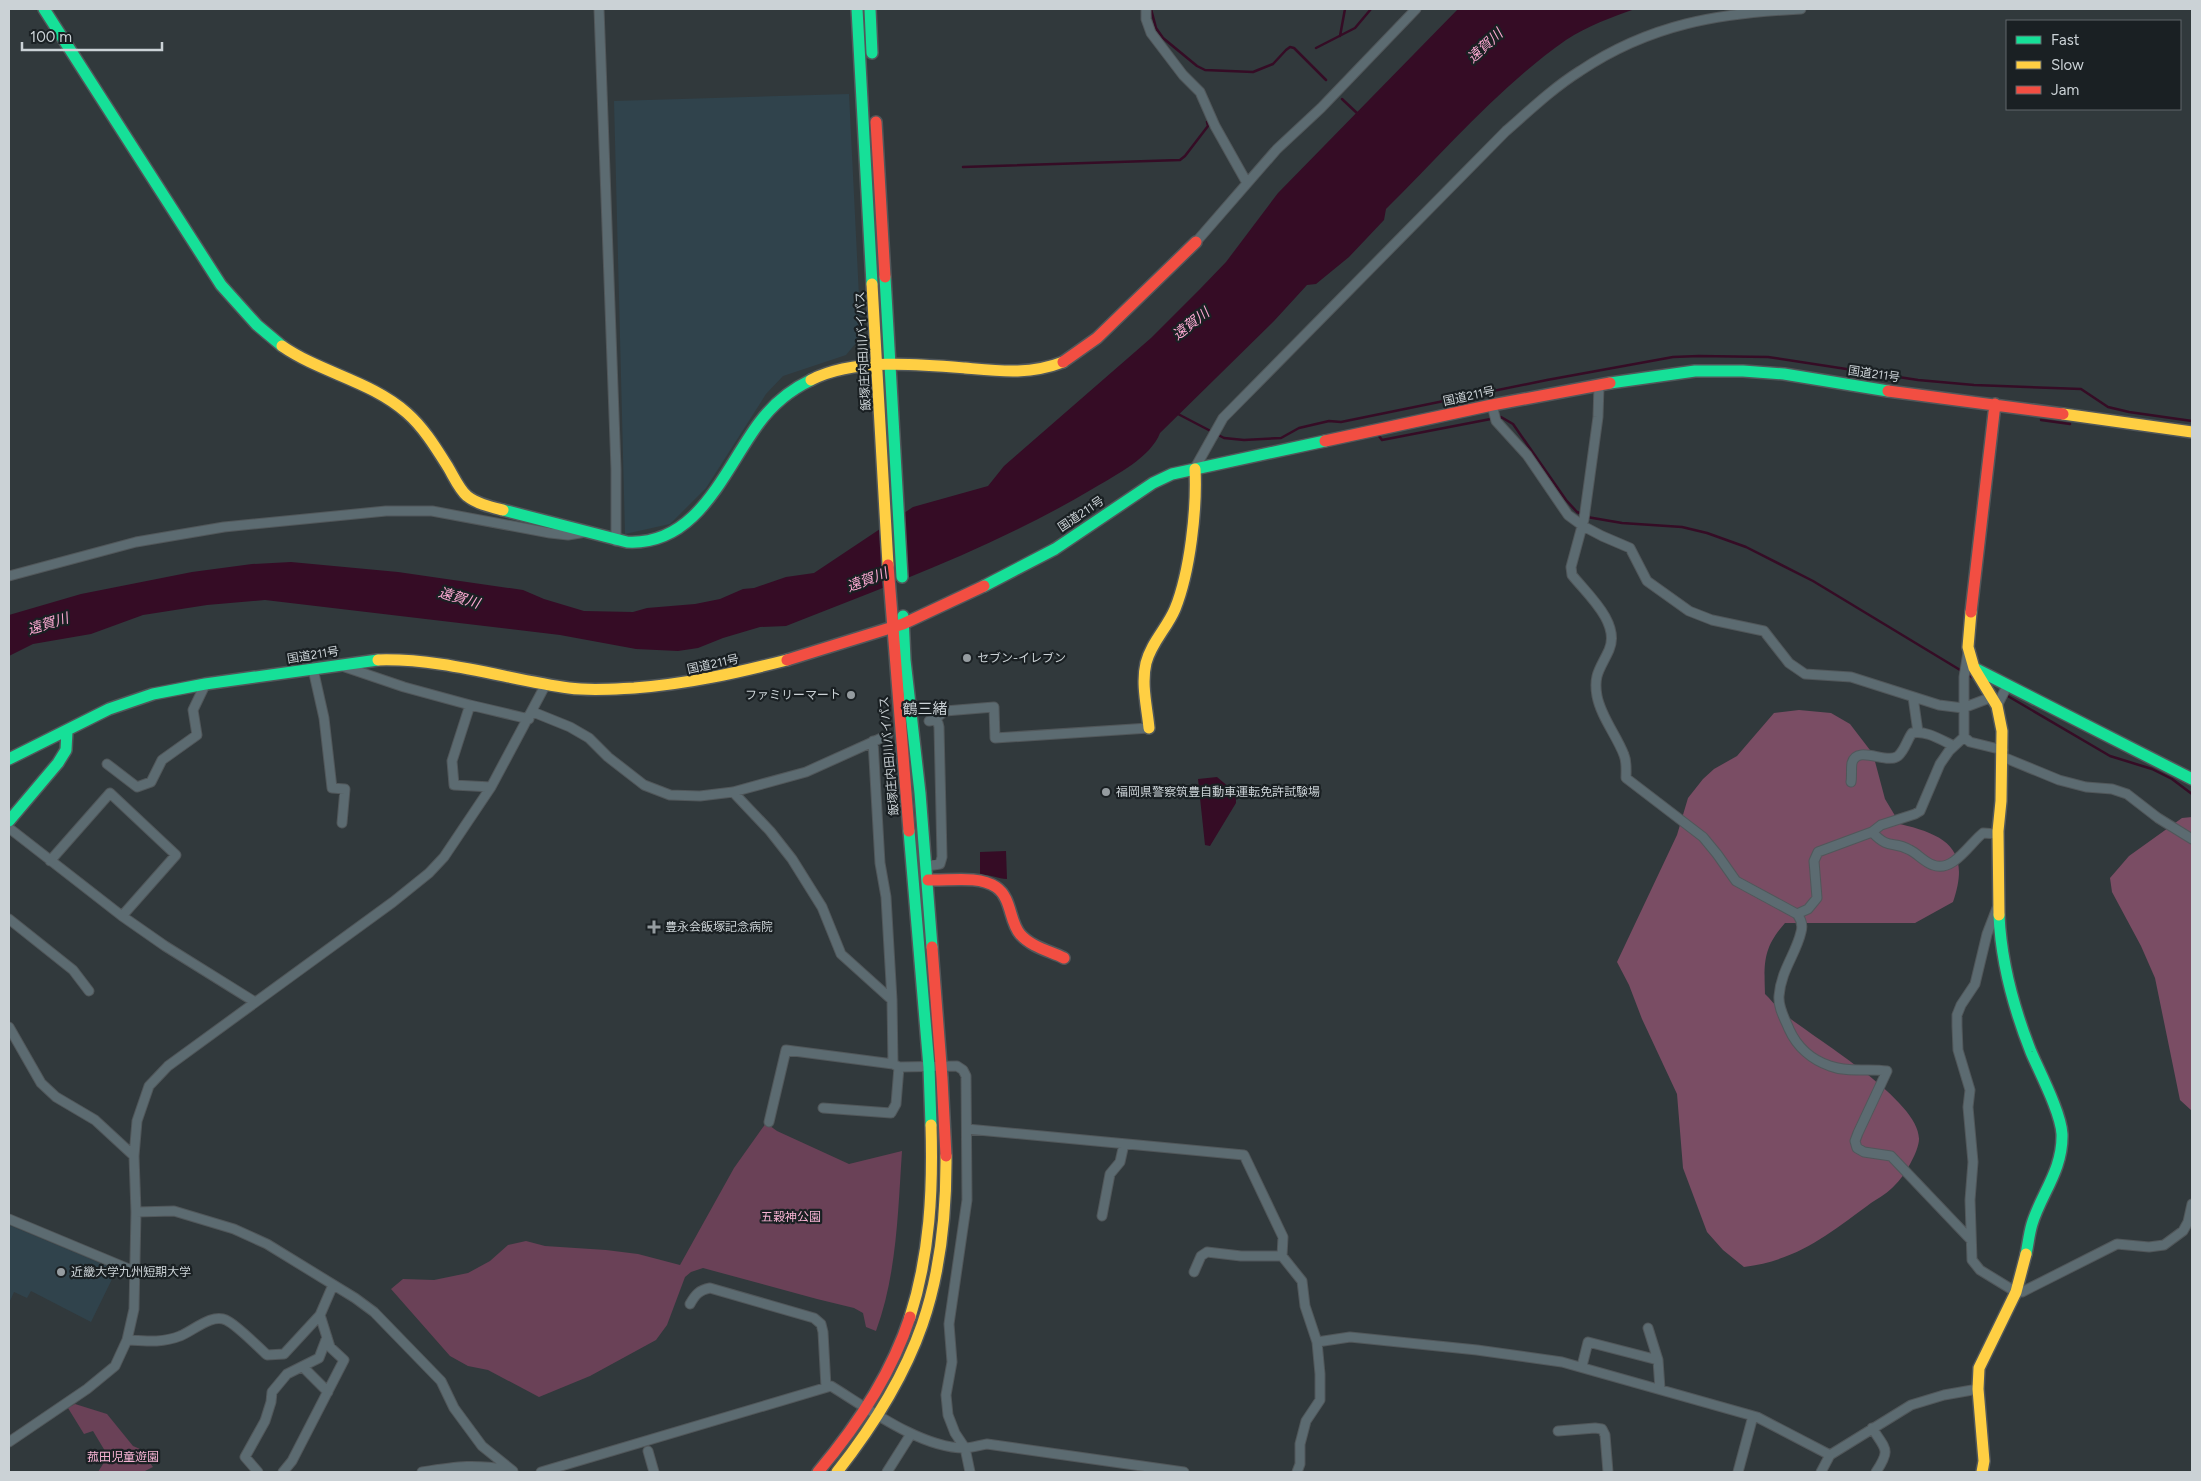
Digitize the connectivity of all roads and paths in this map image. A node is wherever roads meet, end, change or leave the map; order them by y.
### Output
1 (44, 9) edge
2 (599, 9) edge
3 (858, 9) edge
4 (870, 9) edge
5 (1146, 9) edge
6 (1416, 9) edge
7 (1801, 9) edge
8 (873, 67) dead end
9 (876, 115) dead end
10 (1248, 183) junction
11 (1196, 242) joint
12 (890, 366) junction
13 (877, 367) junction
14 (1599, 385) junction
15 (1995, 404) junction
16 (1494, 413) junction
17 (2192, 432) edge
18 (1195, 469) junction
19 (1584, 519) junction
20 (586, 532) junction
21 (616, 541) junction
22 (9, 576) edge
23 (899, 592) junction
24 (903, 624) junction
25 (891, 627) junction
26 (336, 664) junction
27 (313, 669) junction
28 (1971, 672) junction
29 (205, 684) junction
30 (546, 684) junction
31 (1998, 694) junction
32 (1913, 696) junction
33 (470, 705) junction
34 (1963, 708) junction
35 (531, 715) junction
36 (1149, 728) joint
37 (67, 731) junction
38 (1918, 732) junction
39 (888, 735) dead end
40 (1964, 737) junction
41 (872, 740) junction
42 (1954, 746) junction
43 (2003, 754) junction
44 (9, 758) edge
45 (107, 764) dead end
46 (2192, 779) edge
47 (1851, 782) dead end
48 (491, 786) junction
49 (733, 792) junction
50 (9, 821) edge
51 (342, 823) dead end
52 (9, 828) edge
53 (1872, 832) junction
54 (1998, 834) junction
55 (2192, 839) edge
56 (50, 860) junction
57 (927, 866) junction
58 (928, 880) junction
59 (1999, 904) junction
60 (1797, 914) junction
61 (122, 916) junction
62 (9, 919) edge
63 (1064, 958) dead end
64 (89, 991) dead end
65 (892, 1000) junction
66 (255, 1002) junction
67 (9, 1028) edge
68 (896, 1066) junction
69 (941, 1066) junction
70 (929, 1067) junction
71 (823, 1108) dead end
72 (769, 1122) dead end
73 (967, 1129) junction
74 (1124, 1144) junction
75 (134, 1156) junction
76 (2192, 1204) edge
77 (136, 1212) junction
78 (1102, 1216) dead end
79 (9, 1219) edge
80 (1971, 1240) junction
81 (1282, 1256) junction
82 (136, 1272) junction
83 (1194, 1272) dead end
84 (332, 1285) junction
85 (2016, 1292) junction
86 (690, 1304) dead end
87 (320, 1315) junction
88 (1648, 1328) dead end
89 (327, 1337) junction
90 (127, 1340) junction
91 (1317, 1342) junction
92 (1658, 1360) junction
93 (1582, 1366) junction
94 (303, 1367) junction
95 (826, 1388) junction
96 (1978, 1388) junction
97 (1660, 1389) junction
98 (328, 1392) junction
99 (867, 1408) junction
100 (879, 1416) junction
101 (1753, 1416) junction
102 (1872, 1428) junction
103 (1558, 1431) dead end
104 (912, 1434) junction
105 (9, 1442) edge
106 (965, 1448) junction
107 (648, 1452) dead end
108 (1830, 1455) junction
109 (258, 1472) edge
110 (283, 1472) edge
111 (422, 1472) edge
112 (515, 1472) edge
113 (541, 1472) edge
114 (654, 1472) edge
115 (818, 1472) edge
116 (837, 1472) edge
117 (887, 1472) edge
118 (970, 1472) edge
119 (1184, 1472) edge
120 (1297, 1472) edge
121 (1608, 1472) edge
122 (1738, 1472) edge
123 (1821, 1472) edge
124 (1876, 1472) edge
125 (1982, 1472) edge

1 - 20 main road
2 - 21 street
3 - 13 main road, 飯塚庄内田川バイパス
4 - 8 main road
5 - 10 street
6 - 10 street
7 - 18 street
9 - 12 main road, 飯塚庄内田川バイパス
10 - 11 street
11 - 12 main road
12 - 13 main road
12 - 23 main road, 飯塚庄内田川バイパス
13 - 21 main road
13 - 23 main road, 飯塚庄内田川バイパス
14 - 15 main road, 国道211号
14 - 16 main road, 国道211号
14 - 19 street
15 - 17 main road, 国道211号
15 - 28 main road
16 - 18 main road, 国道211号
16 - 19 street
18 - 24 main road, 国道211号
18 - 36 main road
19 - 32 street
19 - 60 street
20 - 21 main road
20 - 22 street
23 - 24 main road, 飯塚庄内田川バイパス
23 - 25 main road, 飯塚庄内田川バイパス
24 - 25 main road, 国道211号
24 - 57 main road, 飯塚庄内田川バイパス
25 - 30 main road, 国道211号
25 - 70 main road, 飯塚庄内田川バイパス
26 - 27 main road, 国道211号
26 - 30 main road, 国道211号
26 - 33 street
27 - 29 main road, 国道211号
27 - 51 street
28 - 31 main road
28 - 31 main road
28 - 34 street
29 - 37 main road, 国道211号
29 - 45 street
30 - 35 street
31 - 34 street
31 - 43 main road
31 - 46 main road
32 - 34 street
32 - 38 street
33 - 35 street
33 - 48 street
34 - 40 street
35 - 48 street
35 - 49 street
36 - 57 street
37 - 44 main road, 国道211号
37 - 50 main road
38 - 42 street
38 - 47 street
39 - 41 street
40 - 42 street
40 - 43 street
41 - 49 street
41 - 65 street
42 - 53 street
43 - 54 main road
43 - 55 street
48 - 66 street
49 - 65 street
52 - 56 street
53 - 54 street
53 - 60 street
54 - 59 main road
56 - 61 street
56 - 61 street
57 - 58 main road, 飯塚庄内田川バイパス
58 - 63 main road
58 - 69 main road, 飯塚庄内田川バイパス
59 - 80 street
59 - 85 main road
60 - 80 street
61 - 66 street
62 - 64 street
65 - 68 street
66 - 75 street
67 - 75 street
68 - 70 street
68 - 71 street
68 - 72 street
69 - 70 street
69 - 73 street
69 - 100 main road, 飯塚庄内田川バイパス
70 - 99 main road, 飯塚庄内田川バイパス
73 - 74 street
73 - 106 street
74 - 78 street
74 - 81 street
75 - 77 street
76 - 85 street
77 - 82 street
77 - 84 street
79 - 82 street
80 - 85 street
81 - 83 street
81 - 91 street
82 - 90 street
84 - 87 street
84 - 112 street
85 - 96 main road
86 - 95 street
87 - 89 street
87 - 90 street
88 - 92 street
89 - 94 street
89 - 98 street
90 - 105 street
91 - 93 street
91 - 120 street
92 - 93 street
92 - 97 street
93 - 97 street
94 - 98 street
94 - 109 street
95 - 99 street
95 - 113 street
96 - 102 street
96 - 125 main road
97 - 101 street
98 - 110 street
99 - 100 street
99 - 115 main road, 飯塚庄内田川バイパス
100 - 104 street
100 - 116 main road, 飯塚庄内田川バイパス
101 - 108 street
101 - 122 street
102 - 108 street
102 - 124 street
103 - 121 street
104 - 106 street
104 - 117 street
106 - 118 street
106 - 119 street
107 - 114 street
108 - 123 street
111 - 112 street

